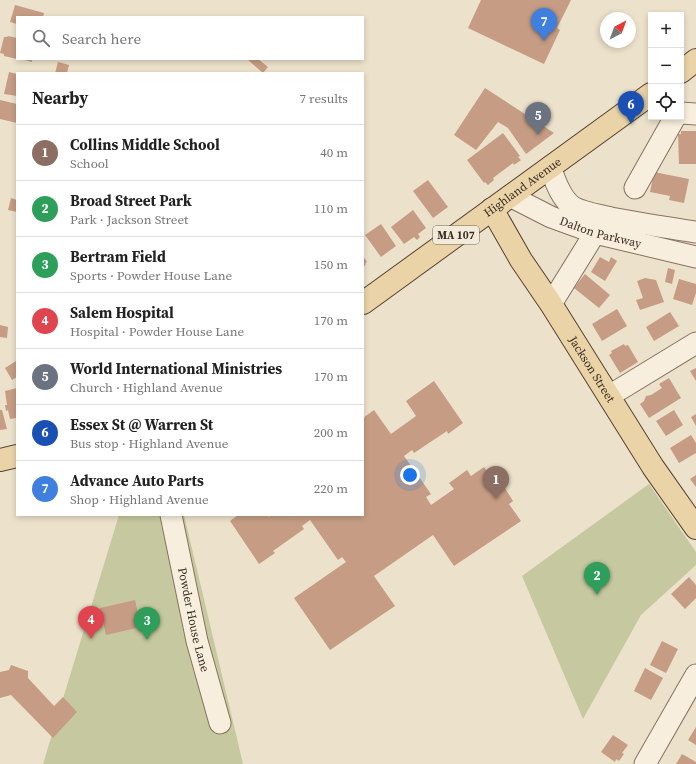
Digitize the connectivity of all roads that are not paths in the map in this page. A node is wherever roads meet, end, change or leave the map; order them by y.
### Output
1 (696, 60) edge
2 (684, 70) edge
3 (648, 99) edge
4 (684, 113) edge
5 (696, 114) edge
6 (673, 120) edge
7 (550, 167) junction
8 (635, 188) dead end
9 (510, 196) junction
10 (492, 209) junction
11 (600, 225) junction
12 (696, 232) edge
13 (696, 257) edge
14 (364, 302) edge
15 (551, 304) junction
16 (696, 343) edge
17 (609, 396) junction
18 (16, 456) edge
19 (0, 460) edge
20 (171, 516) edge
21 (696, 528) edge
22 (696, 675) edge
23 (220, 723) dead end
24 (645, 764) edge

1 - 2 main road
3 - 7 main road, Highland Avenue / MA 107
4 - 5 street
6 - 8 street
7 - 9 main road, Highland Avenue / MA 107
7 - 11 street, Dalton Parkway
9 - 10 main road, Highland Avenue / MA 107
9 - 11 street, Dalton Parkway
10 - 14 main road, Highland Avenue / MA 107
10 - 15 main road, Jackson Street
11 - 12 street, Dalton Parkway
11 - 13 street, Dalton Parkway
11 - 15 street
15 - 17 main road, Jackson Street
16 - 17 street
17 - 21 main road, Jackson Street
18 - 19 main road
20 - 23 street, Powder House Lane
22 - 24 street

